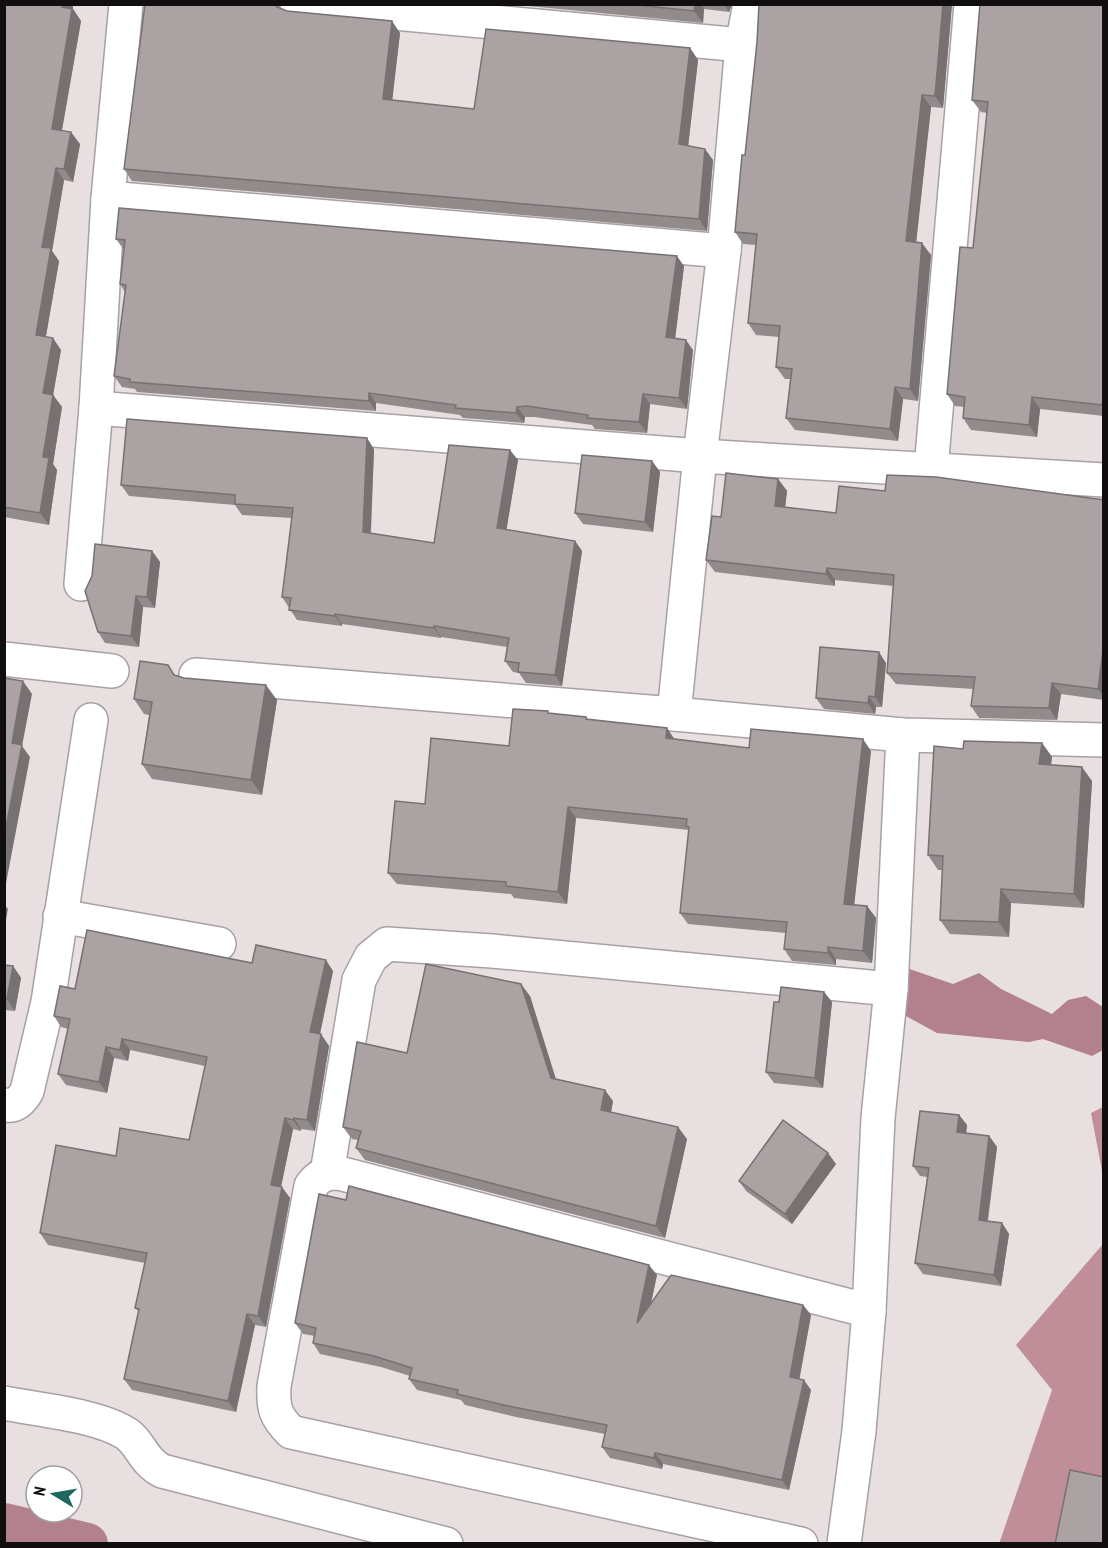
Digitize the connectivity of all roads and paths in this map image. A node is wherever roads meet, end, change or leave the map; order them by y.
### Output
1 (126, 4) edge
2 (297, 4) edge
3 (750, 4) edge
4 (971, 4) edge
5 (742, 45) junction
6 (108, 198) junction
7 (724, 251) junction
8 (96, 408) junction
9 (700, 456) junction
10 (931, 469) junction
11 (1104, 480) edge
12 (81, 584) dead end
13 (4, 659) edge
14 (112, 671) dead end
15 (196, 675) dead end
16 (674, 714) junction
17 (91, 720) dead end
18 (903, 735) junction
19 (1104, 740) edge
20 (60, 916) junction
21 (219, 944) dead end
22 (891, 989) junction
23 (4, 1105) edge
24 (327, 1173) junction
25 (869, 1311) junction
26 (4, 1403) edge
27 (446, 1544) edge
28 (801, 1544) edge
29 (844, 1544) edge

1 - 6 street
2 - 5 street
3 - 5 street
4 - 10 street
5 - 7 street
6 - 7 street
6 - 8 street
7 - 9 street
8 - 9 street
8 - 12 street
9 - 10 street
9 - 16 street
10 - 11 street
13 - 14 street
15 - 16 street
16 - 18 street
17 - 20 street
18 - 19 street
18 - 22 street
20 - 21 street
20 - 23 street
22 - 24 street
22 - 25 street
24 - 25 street
24 - 28 street
25 - 29 street
26 - 27 street

